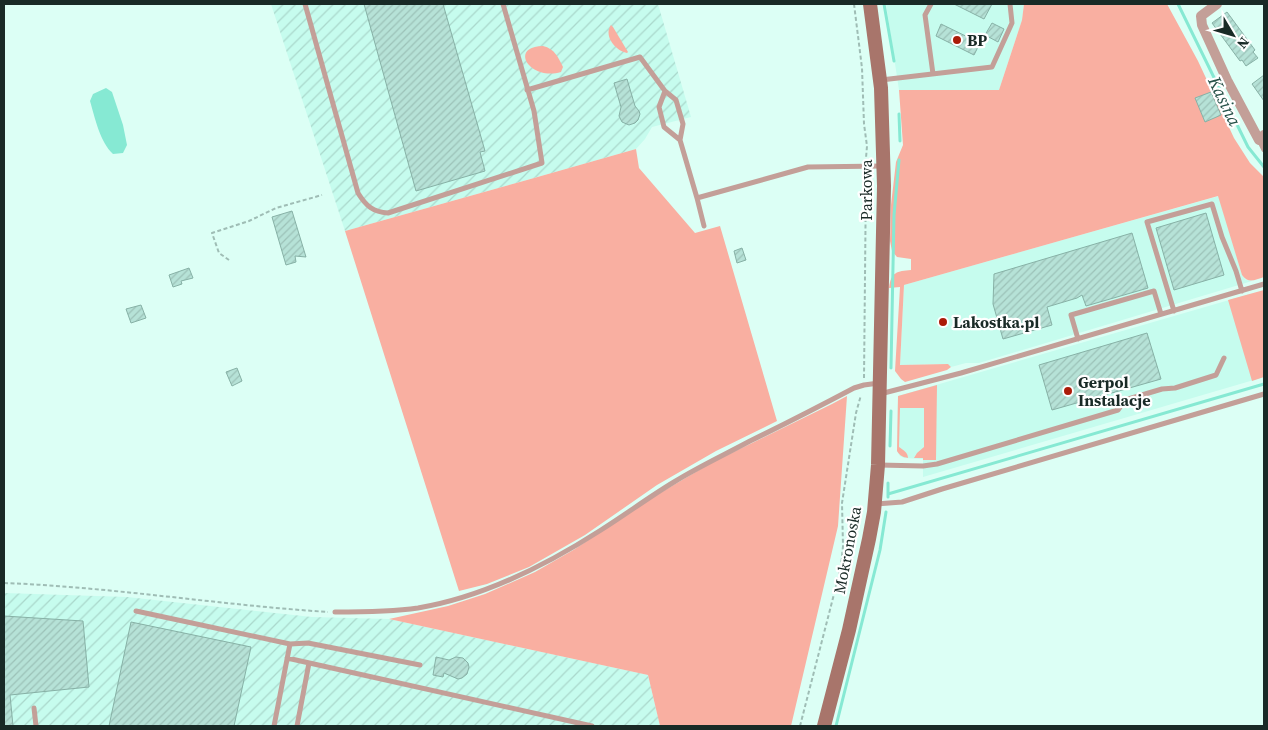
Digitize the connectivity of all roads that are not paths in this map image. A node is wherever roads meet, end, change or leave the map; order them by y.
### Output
1 (305, 4) edge
2 (503, 4) edge
3 (870, 4) edge
4 (931, 4) edge
5 (1010, 4) edge
6 (1217, 4) edge
7 (933, 74) junction
8 (881, 80) junction
9 (527, 90) junction
10 (665, 91) junction
11 (1261, 138) edge
12 (680, 140) junction
13 (1264, 150) edge
14 (883, 166) junction
15 (698, 198) junction
16 (704, 226) dead end
17 (1264, 284) edge
18 (1242, 291) junction
19 (1174, 311) junction
20 (1161, 314) junction
21 (1078, 339) junction
22 (1224, 358) dead end
23 (880, 385) junction
24 (1264, 394) edge
25 (878, 465) junction
26 (874, 504) junction
27 (136, 611) dead end
28 (335, 612) road end
29 (290, 644) junction
30 (287, 658) junction
31 (310, 663) junction
32 (420, 665) dead end
33 (34, 708) dead end
34 (36, 726) edge
35 (274, 726) edge
36 (297, 726) edge
37 (592, 726) edge
38 (824, 726) edge

1 - 9 lane
2 - 9 lane
3 - 8 main road, Parkowa
4 - 7 lane
5 - 7 lane
6 - 11 street
7 - 8 lane
8 - 14 main road, Parkowa
9 - 10 lane
10 - 12 lane
10 - 12 lane
11 - 13 lane
12 - 15 lane
14 - 15 lane
14 - 23 main road, Parkowa
15 - 16 lane
17 - 18 lane
18 - 19 lane
18 - 19 lane
19 - 20 lane
20 - 21 lane
20 - 21 lane
21 - 23 lane
22 - 25 lane
23 - 25 main road, Mokronoska
23 - 28 lane
24 - 26 lane
25 - 26 main road, Mokronoska
26 - 38 main road, Mokronoska
27 - 29 lane
29 - 30 lane
29 - 32 lane
30 - 31 lane
30 - 35 lane
31 - 36 lane
31 - 37 lane
33 - 34 lane

